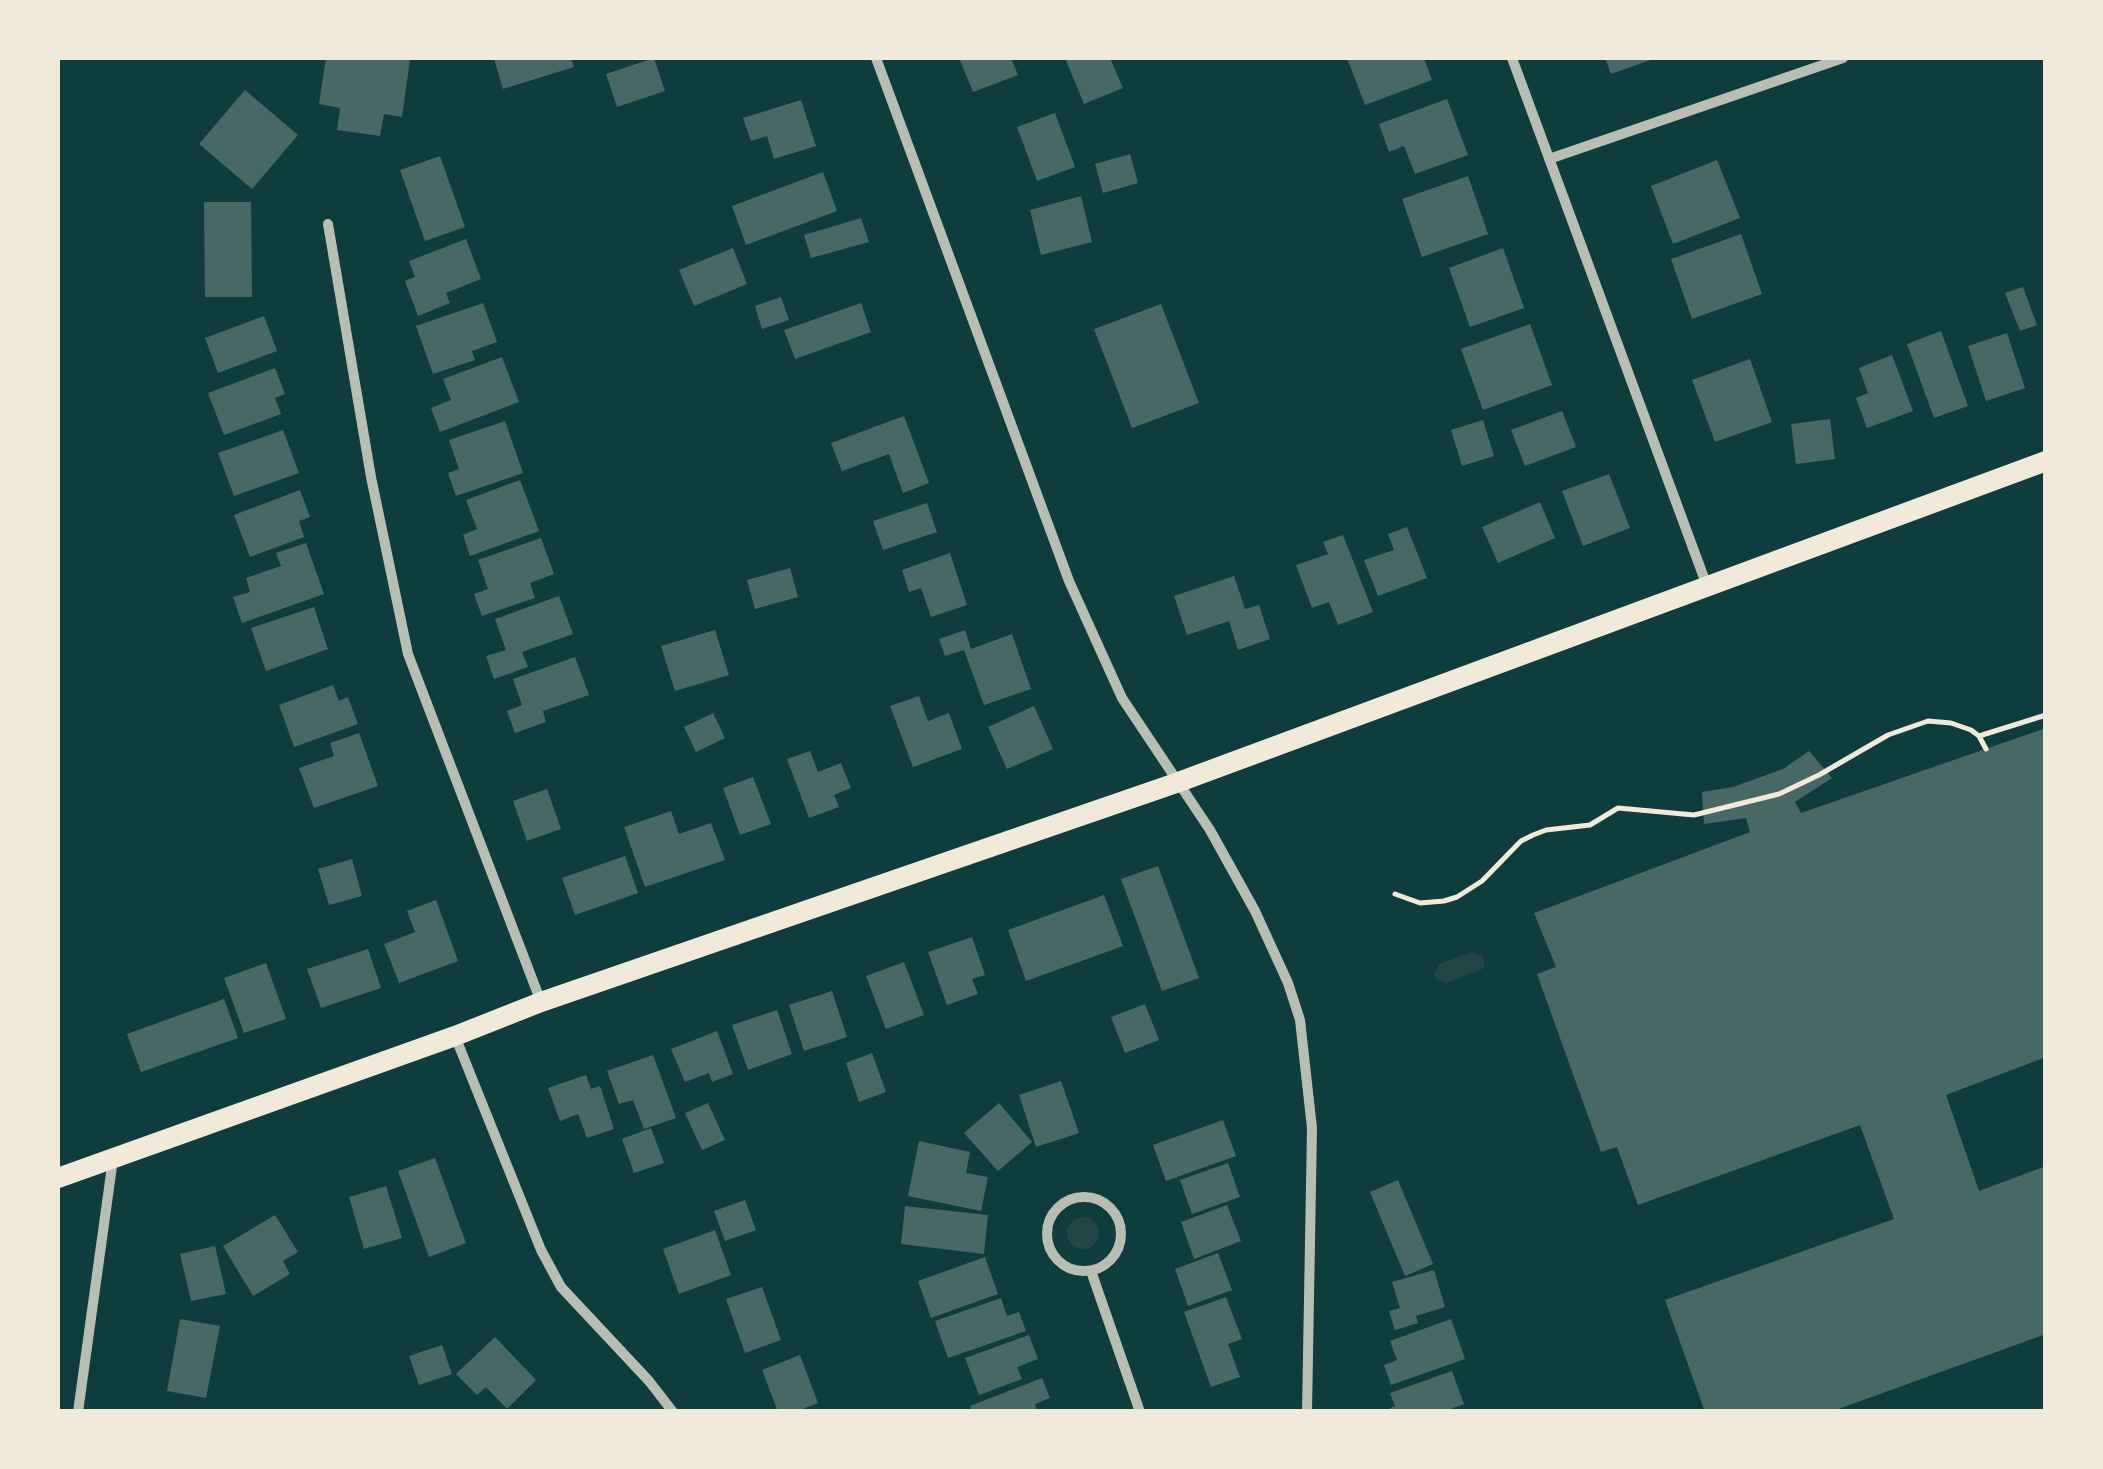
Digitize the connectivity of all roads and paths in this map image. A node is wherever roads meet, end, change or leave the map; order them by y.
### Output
1 (876, 58) edge
2 (1512, 58) edge
3 (1843, 58) edge
4 (1549, 159) junction
5 (328, 224) dead end
6 (2046, 461) edge
7 (1707, 586) junction
8 (2046, 714) edge
9 (1979, 736) junction
10 (1986, 749) dead end
11 (1176, 783) junction
12 (1395, 894) dead end
13 (541, 1002) junction
14 (454, 1036) junction
15 (113, 1158) junction
16 (58, 1178) edge
17 (1090, 1271) junction
18 (78, 1412) edge
19 (673, 1412) edge
20 (1140, 1412) edge
21 (1307, 1412) edge

1 - 11 street
2 - 4 street
3 - 4 street
4 - 7 street
5 - 13 street
6 - 7 main road
7 - 11 main road
8 - 9 path
9 - 10 path
9 - 12 path
11 - 13 main road
11 - 21 street
13 - 14 main road
14 - 15 main road
14 - 19 street
15 - 16 main road
15 - 18 street
17 - 17 street
17 - 20 street

